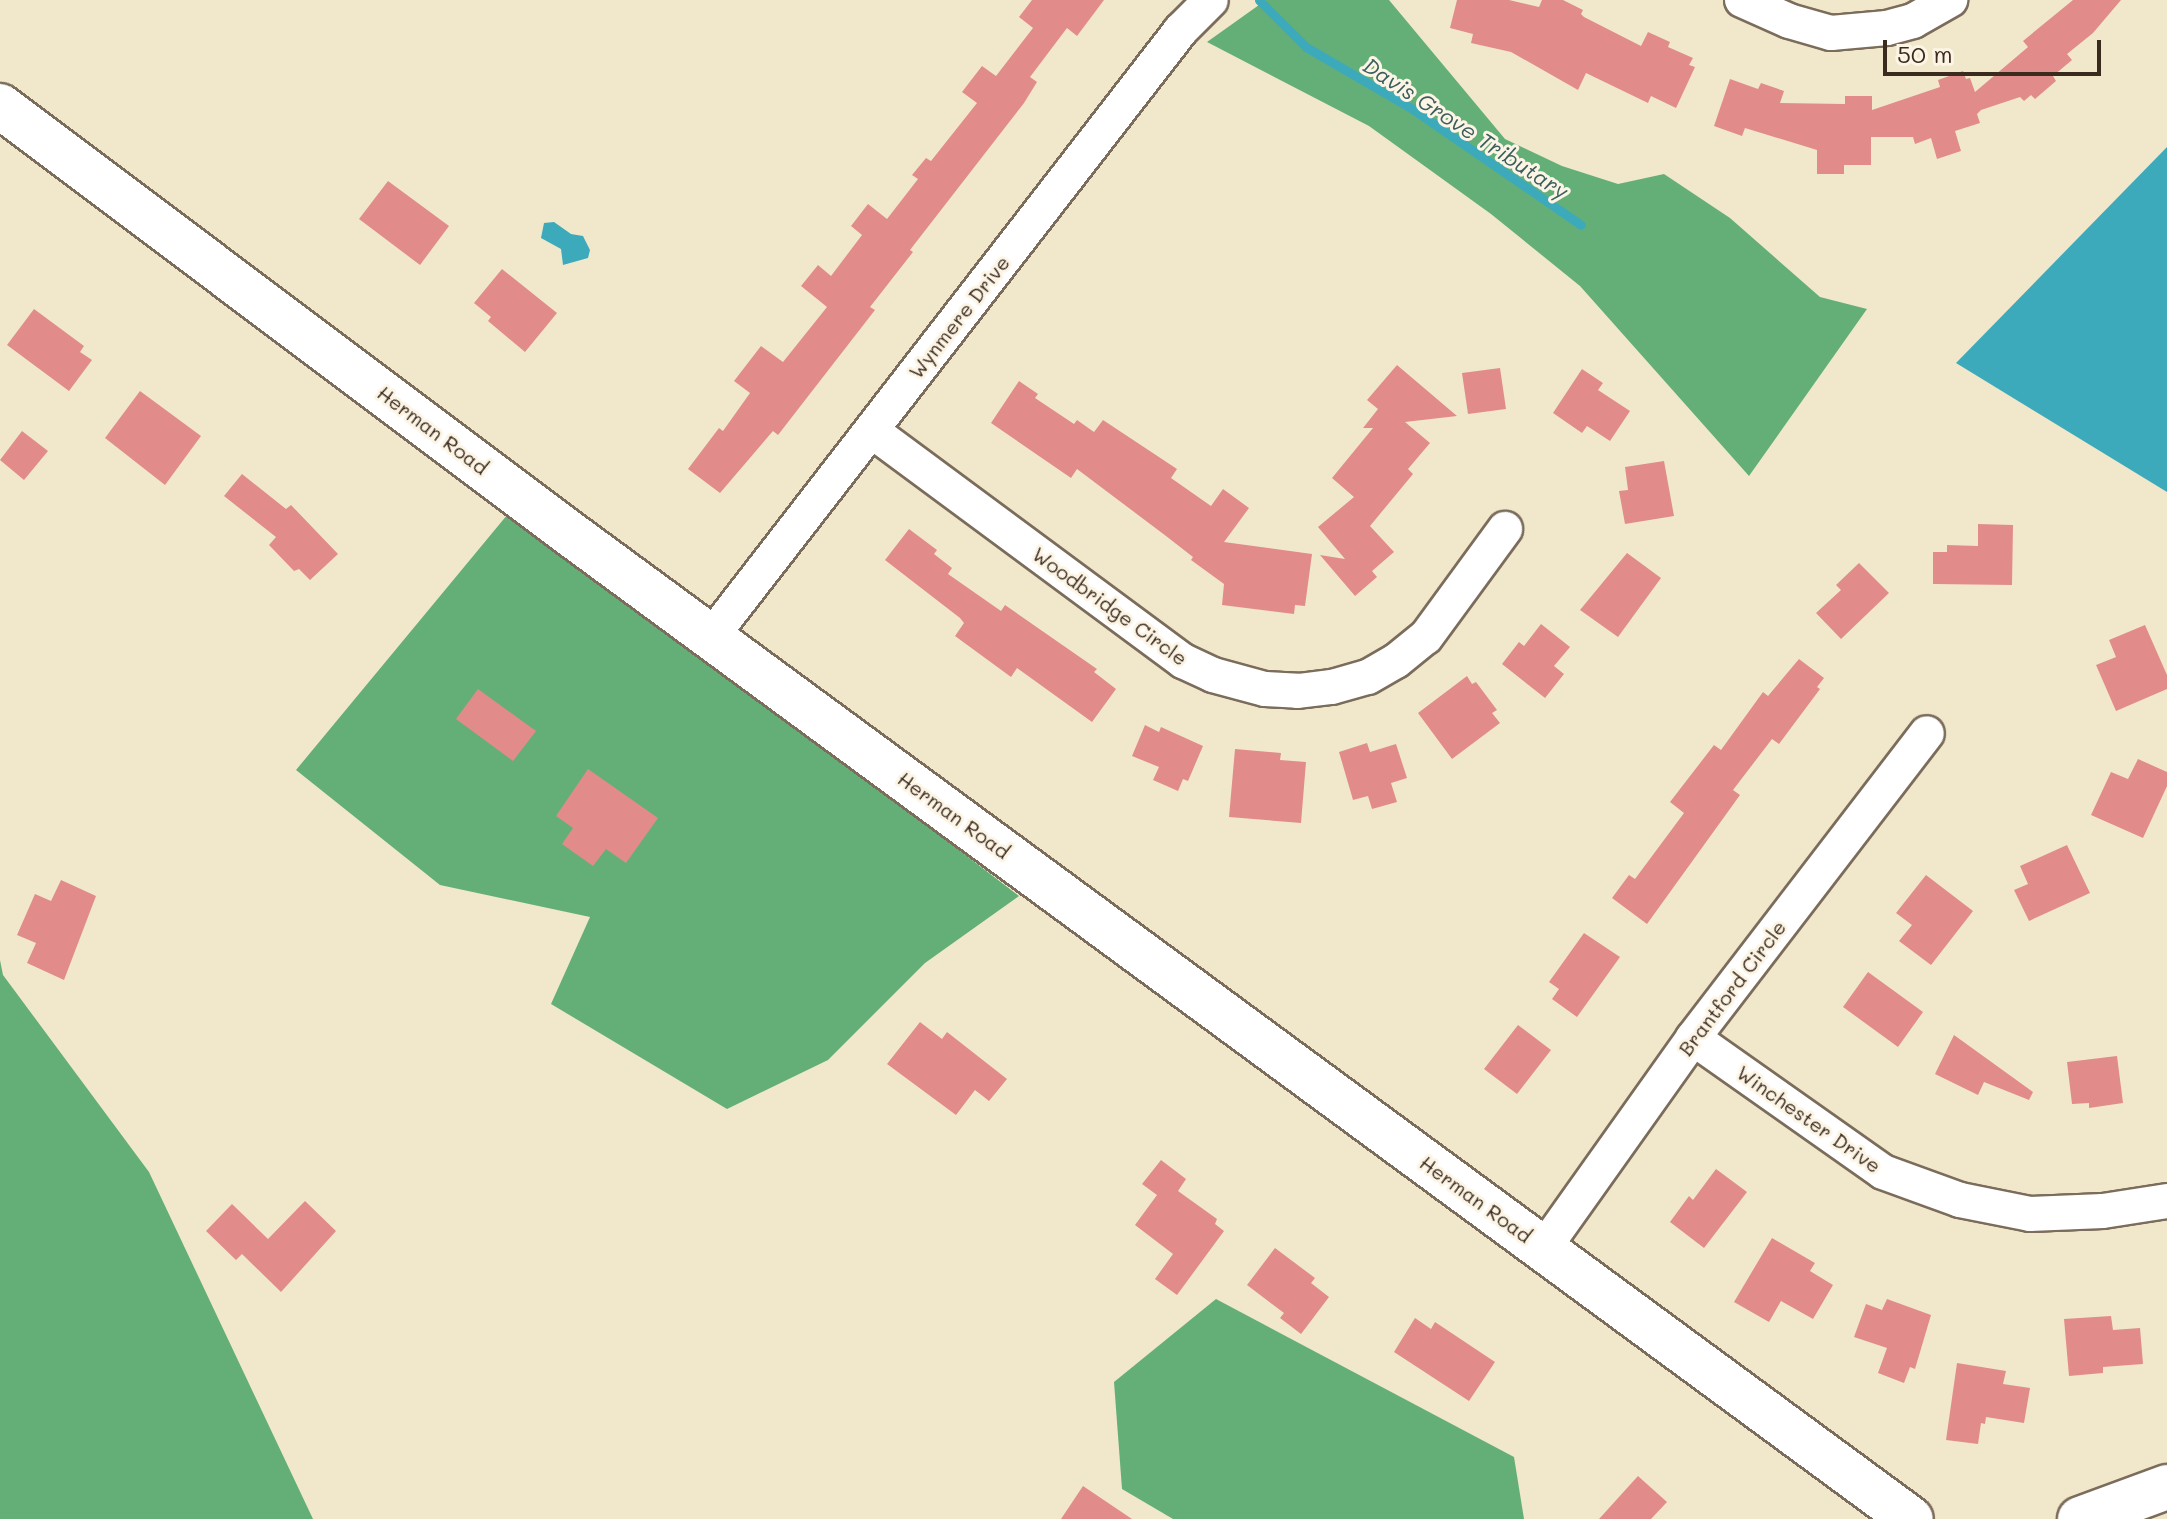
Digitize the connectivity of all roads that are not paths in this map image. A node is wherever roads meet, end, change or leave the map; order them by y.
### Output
1 (1211, 0) edge
2 (1742, 0) edge
3 (1950, 0) edge
4 (0, 106) edge
5 (872, 431) junction
6 (1505, 529) dead end
7 (711, 637) junction
8 (1927, 733) dead end
9 (1693, 1038) junction
10 (2167, 1201) edge
11 (1544, 1248) junction
12 (2167, 1487) edge
13 (1911, 1519) edge
14 (2080, 1519) edge

1 - 5 street, Wynmere Drive
2 - 3 street
4 - 7 street, Herman Road
5 - 6 street, Woodbridge Circle
5 - 7 street, Wynmere Drive
7 - 11 street, Herman Road
8 - 9 street, Brantford Circle
9 - 10 street, Winchester Drive
9 - 11 street, Brantford Circle
11 - 13 street, Herman Road
12 - 14 street

